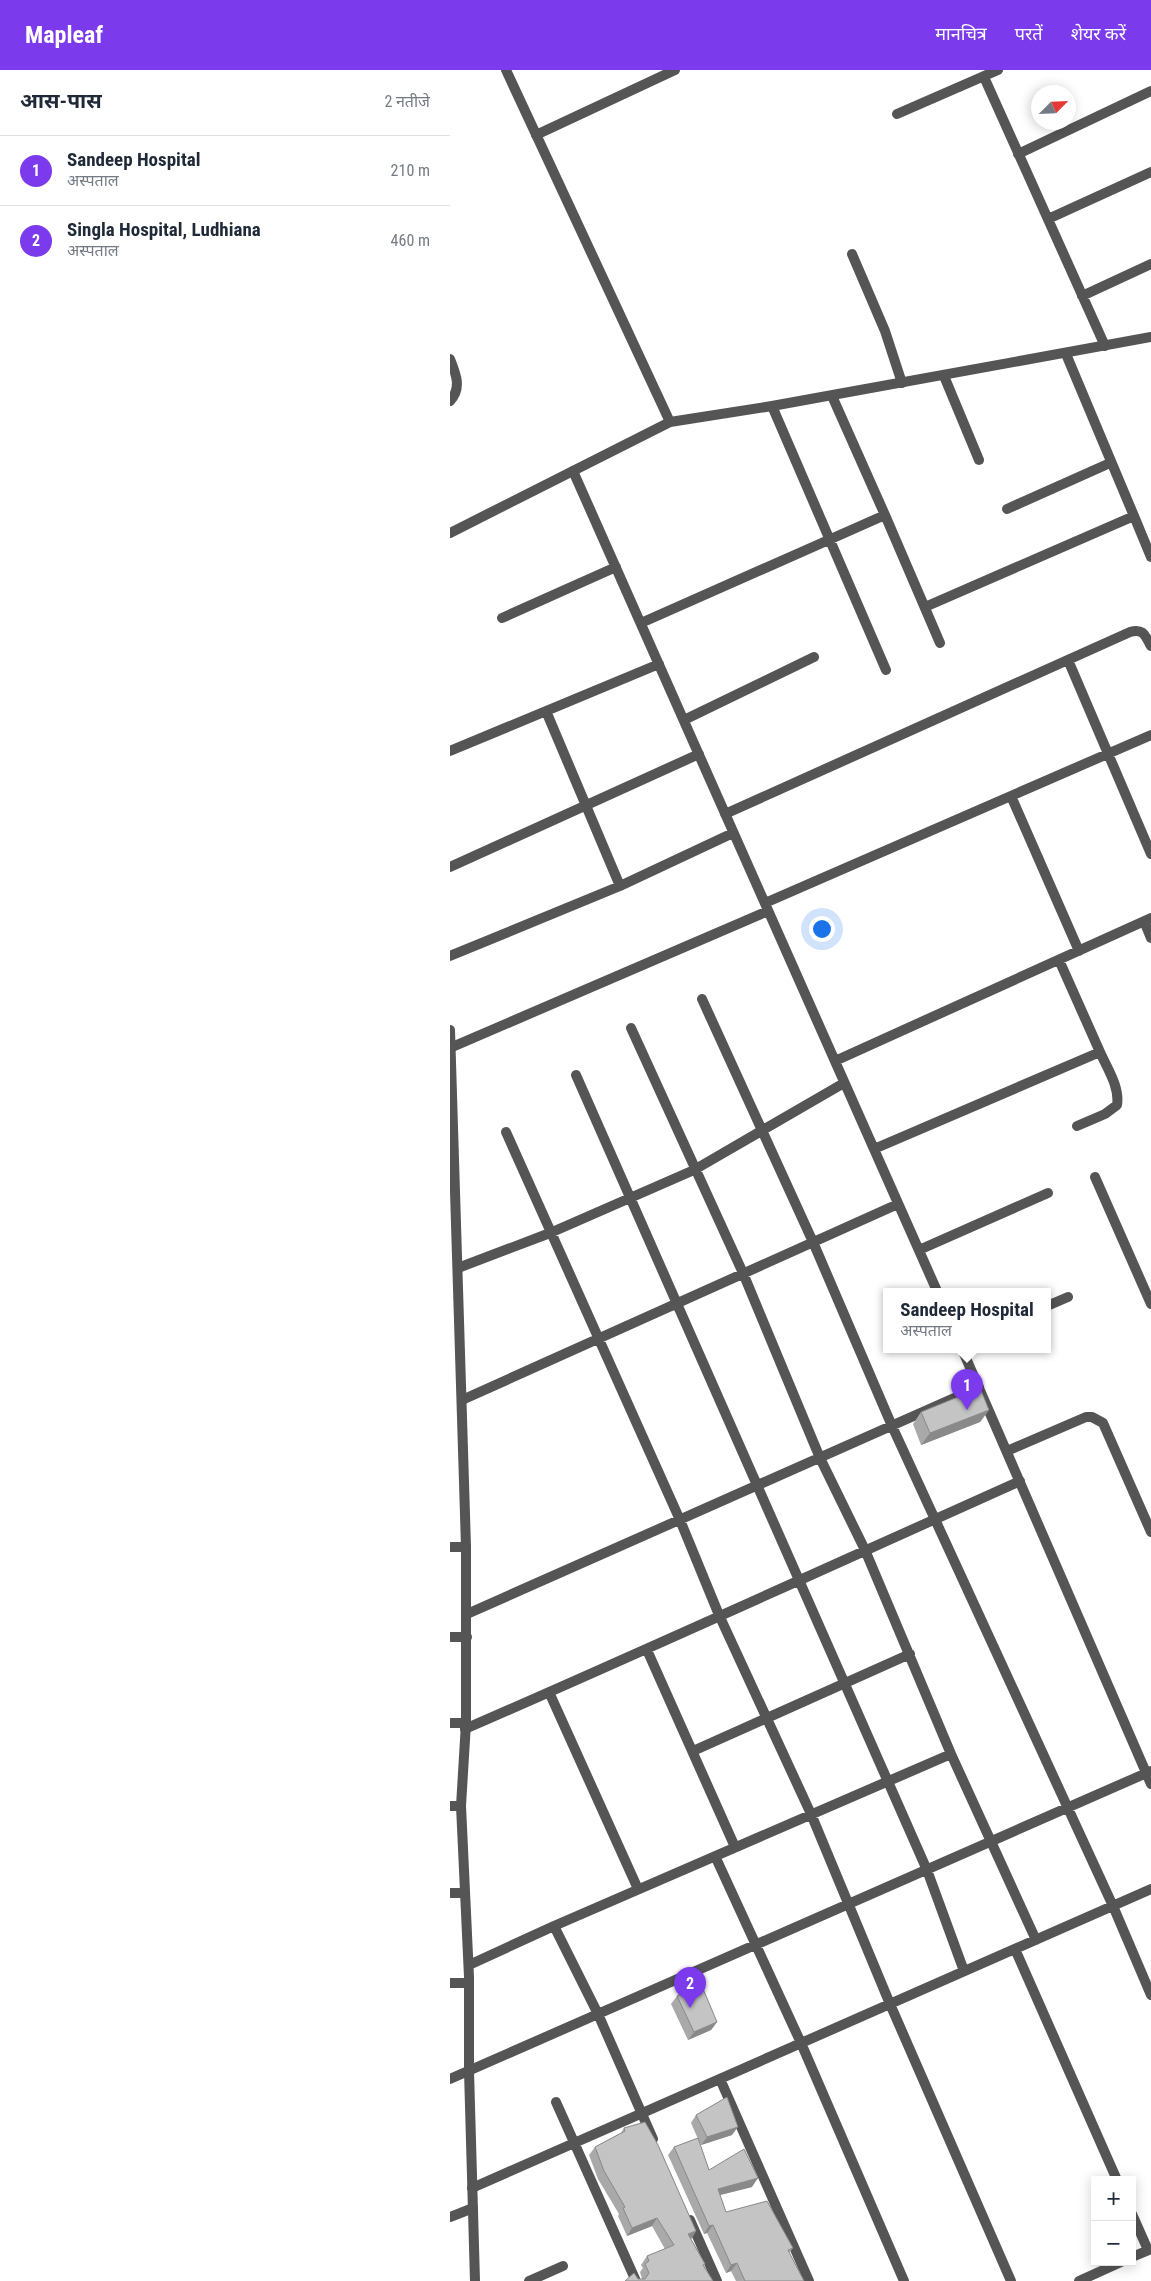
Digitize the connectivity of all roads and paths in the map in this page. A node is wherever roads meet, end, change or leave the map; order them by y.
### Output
1 (506, 70) edge
2 (675, 70) edge
3 (998, 70) edge
4 (984, 77) junction
5 (1151, 90) edge
6 (896, 114) dead end
7 (536, 135) junction
8 (1018, 154) junction
9 (1151, 172) edge
10 (1048, 219) junction
11 (852, 254) dead end
12 (1151, 264) edge
13 (1082, 296) junction
14 (1151, 337) edge
15 (1105, 346) junction
16 (1066, 354) junction
17 (450, 358) edge
18 (944, 376) junction
19 (902, 383) junction
20 (832, 396) junction
21 (450, 401) edge
22 (772, 406) junction
23 (670, 422) junction
24 (979, 460) dead end
25 (1110, 463) junction
26 (573, 471) junction
27 (1007, 509) dead end
28 (885, 515) junction
29 (1134, 516) junction
30 (450, 533) edge
31 (828, 539) junction
32 (1151, 557) edge
33 (616, 567) junction
34 (925, 607) junction
35 (502, 618) dead end
36 (641, 623) junction
37 (940, 643) dead end
38 (1151, 646) edge
39 (814, 657) dead end
40 (1068, 660) junction
41 (659, 664) junction
42 (886, 670) dead end
43 (546, 711) junction
44 (684, 720) junction
45 (1151, 736) edge
46 (450, 751) edge
47 (699, 754) junction
48 (1108, 754) junction
49 (1011, 796) junction
50 (586, 806) junction
51 (725, 814) junction
52 (734, 833) junction
53 (1151, 854) edge
54 (450, 867) edge
55 (620, 886) junction
56 (767, 907) junction
57 (1148, 920) edge
58 (1151, 938) edge
59 (1079, 951) junction
60 (450, 956) edge
61 (1059, 960) junction
62 (702, 999) dead end
63 (631, 1028) dead end
64 (450, 1030) edge
65 (450, 1048) edge
66 (1100, 1052) junction
67 (835, 1061) junction
68 (576, 1075) dead end
69 (844, 1083) junction
70 (451, 1113) edge
71 (1077, 1126) dead end
72 (762, 1131) junction
73 (506, 1132) dead end
74 (874, 1149) junction
75 (694, 1170) junction
76 (1095, 1177) dead end
77 (453, 1185) edge
78 (1048, 1192) dead end
79 (630, 1198) junction
80 (898, 1204) junction
81 (550, 1233) junction
82 (813, 1242) junction
83 (918, 1250) junction
84 (458, 1268) junction
85 (743, 1274) junction
86 (454, 1280) edge
87 (936, 1288) edge
88 (1068, 1297) dead end
89 (677, 1303) junction
90 (1051, 1304) edge
91 (1151, 1304) edge
92 (600, 1338) junction
93 (964, 1353) edge
94 (979, 1387) junction
95 (462, 1400) junction
96 (892, 1426) junction
97 (1007, 1452) junction
98 (820, 1458) junction
99 (1020, 1481) junction
100 (757, 1486) junction
101 (935, 1519) junction
102 (680, 1520) junction
103 (1151, 1532) edge
104 (450, 1547) edge
105 (466, 1547) junction
106 (865, 1550) junction
107 (798, 1580) junction
108 (467, 1614) junction
109 (719, 1615) junction
110 (450, 1637) edge
111 (467, 1637) junction
112 (647, 1650) junction
113 (910, 1654) junction
114 (844, 1683) junction
115 (549, 1692) junction
116 (767, 1718) junction
117 (450, 1723) edge
118 (465, 1726) junction
119 (693, 1751) junction
120 (951, 1754) junction
121 (1149, 1772) edge
122 (887, 1781) junction
123 (1151, 1784) edge
124 (450, 1806) edge
125 (461, 1806) junction
126 (1068, 1808) junction
127 (810, 1814) junction
128 (990, 1842) junction
129 (735, 1847) junction
130 (714, 1856) junction
131 (927, 1870) junction
132 (638, 1889) junction
133 (1151, 1889) edge
134 (450, 1893) edge
135 (466, 1893) junction
136 (849, 1904) junction
137 (1113, 1906) junction
138 (554, 1926) junction
139 (1036, 1940) junction
140 (756, 1945) junction
141 (1015, 1949) junction
142 (469, 1965) junction
143 (964, 1971) junction
144 (450, 1982) edge
145 (469, 1983) junction
146 (1151, 1995) edge
147 (890, 2004) junction
148 (598, 2014) junction
149 (801, 2043) junction
150 (469, 2071) junction
151 (450, 2079) edge
152 (720, 2079) junction
153 (556, 2102) dead end
154 (642, 2114) junction
155 (574, 2143) junction
156 (658, 2149) edge
157 (1115, 2176) edge
158 (472, 2188) junction
159 (473, 2208) junction
160 (685, 2210) edge
161 (450, 2218) edge
162 (1136, 2221) edge
163 (1150, 2249) edge
164 (1136, 2255) edge
165 (563, 2266) dead end
166 (1112, 2266) edge
167 (475, 2281) edge
168 (529, 2281) edge
169 (636, 2281) edge
170 (717, 2281) edge
171 (809, 2281) edge
172 (904, 2281) edge
173 (1011, 2281) edge
174 (1079, 2281) edge

1 - 7 street
2 - 7 street
3 - 4 street
4 - 6 street
4 - 8 street
5 - 8 street
7 - 23 street
8 - 10 street
9 - 10 street
10 - 13 street
11 - 19 street
12 - 13 street
13 - 15 street
14 - 15 street
15 - 16 street
16 - 18 street
16 - 25 street
17 - 21 street
18 - 19 street
18 - 24 street
19 - 20 street
20 - 22 street
20 - 28 street
22 - 23 street
22 - 31 street
23 - 26 street
25 - 27 street
25 - 29 street
26 - 30 street
26 - 33 street
28 - 31 street
28 - 34 street
29 - 32 street
29 - 34 street
31 - 36 street
31 - 42 street
33 - 35 street
33 - 36 street
34 - 37 street
36 - 41 street
38 - 40 street
39 - 44 street
40 - 48 street
40 - 51 street
41 - 43 street
41 - 44 street
43 - 46 street
43 - 50 street
44 - 47 street
45 - 48 street
47 - 50 street
47 - 51 street
48 - 49 street
48 - 53 street
49 - 56 street
49 - 59 street
50 - 54 street
50 - 55 street
51 - 52 street
52 - 55 street
52 - 56 street
55 - 60 street
56 - 65 street
56 - 67 street
57 - 58 street
57 - 59 street
59 - 61 street
61 - 66 street
61 - 67 street
62 - 72 street
63 - 75 street
64 - 65 street
65 - 70 street
66 - 71 street
66 - 74 street
67 - 69 street
68 - 79 street
69 - 72 street
69 - 74 street
70 - 77 street
72 - 75 street
72 - 82 street
73 - 81 street
74 - 80 street
75 - 79 street
75 - 85 street
76 - 91 street
77 - 84 street
78 - 83 street
79 - 81 street
79 - 89 street
80 - 82 street
80 - 83 street
81 - 84 street
81 - 92 street
82 - 85 street
82 - 96 street
83 - 87 street
84 - 86 street
85 - 89 street
85 - 98 street
86 - 95 street
88 - 90 street
89 - 92 street
89 - 100 street
92 - 95 street
92 - 102 street
93 - 94 street
94 - 96 street
94 - 97 street
95 - 105 street
96 - 98 street
96 - 101 street
97 - 99 street
97 - 103 street
98 - 100 street
98 - 106 street
99 - 101 street
99 - 121 street
100 - 102 street
100 - 107 street
101 - 106 street
101 - 126 street
102 - 108 street
102 - 109 street
104 - 105 street
105 - 108 street
106 - 107 street
106 - 113 street
107 - 109 street
107 - 114 street
108 - 111 street
109 - 112 street
109 - 116 street
110 - 111 street
111 - 118 street
112 - 115 street
112 - 119 street
113 - 114 street
113 - 120 street
114 - 116 street
114 - 122 street
115 - 118 street
115 - 132 street
116 - 119 street
116 - 127 street
117 - 118 street
118 - 125 street
119 - 129 street
120 - 122 street
120 - 128 street
121 - 123 street
121 - 126 street
122 - 127 street
122 - 131 street
124 - 125 street
125 - 135 street
126 - 128 street
126 - 137 street
127 - 129 street
127 - 136 street
128 - 131 street
128 - 139 street
129 - 130 street
130 - 132 street
130 - 140 street
131 - 136 street
131 - 143 street
132 - 138 street
133 - 137 street
134 - 135 street
135 - 142 street
136 - 140 street
136 - 147 street
137 - 139 street
137 - 146 street
138 - 142 street
138 - 148 street
139 - 141 street
140 - 148 street
140 - 149 street
141 - 143 street
141 - 157 street
142 - 145 street
143 - 147 street
144 - 145 street
145 - 150 street
147 - 149 street
147 - 173 street
148 - 150 street
148 - 154 street
149 - 152 street
149 - 172 street
150 - 151 street
150 - 158 street
152 - 154 street
152 - 171 street
153 - 155 street
154 - 155 street
154 - 156 street
155 - 158 street
155 - 169 street
158 - 159 street
159 - 161 street
159 - 167 street
160 - 170 street
162 - 163 street
163 - 164 street
165 - 168 street
166 - 174 street

